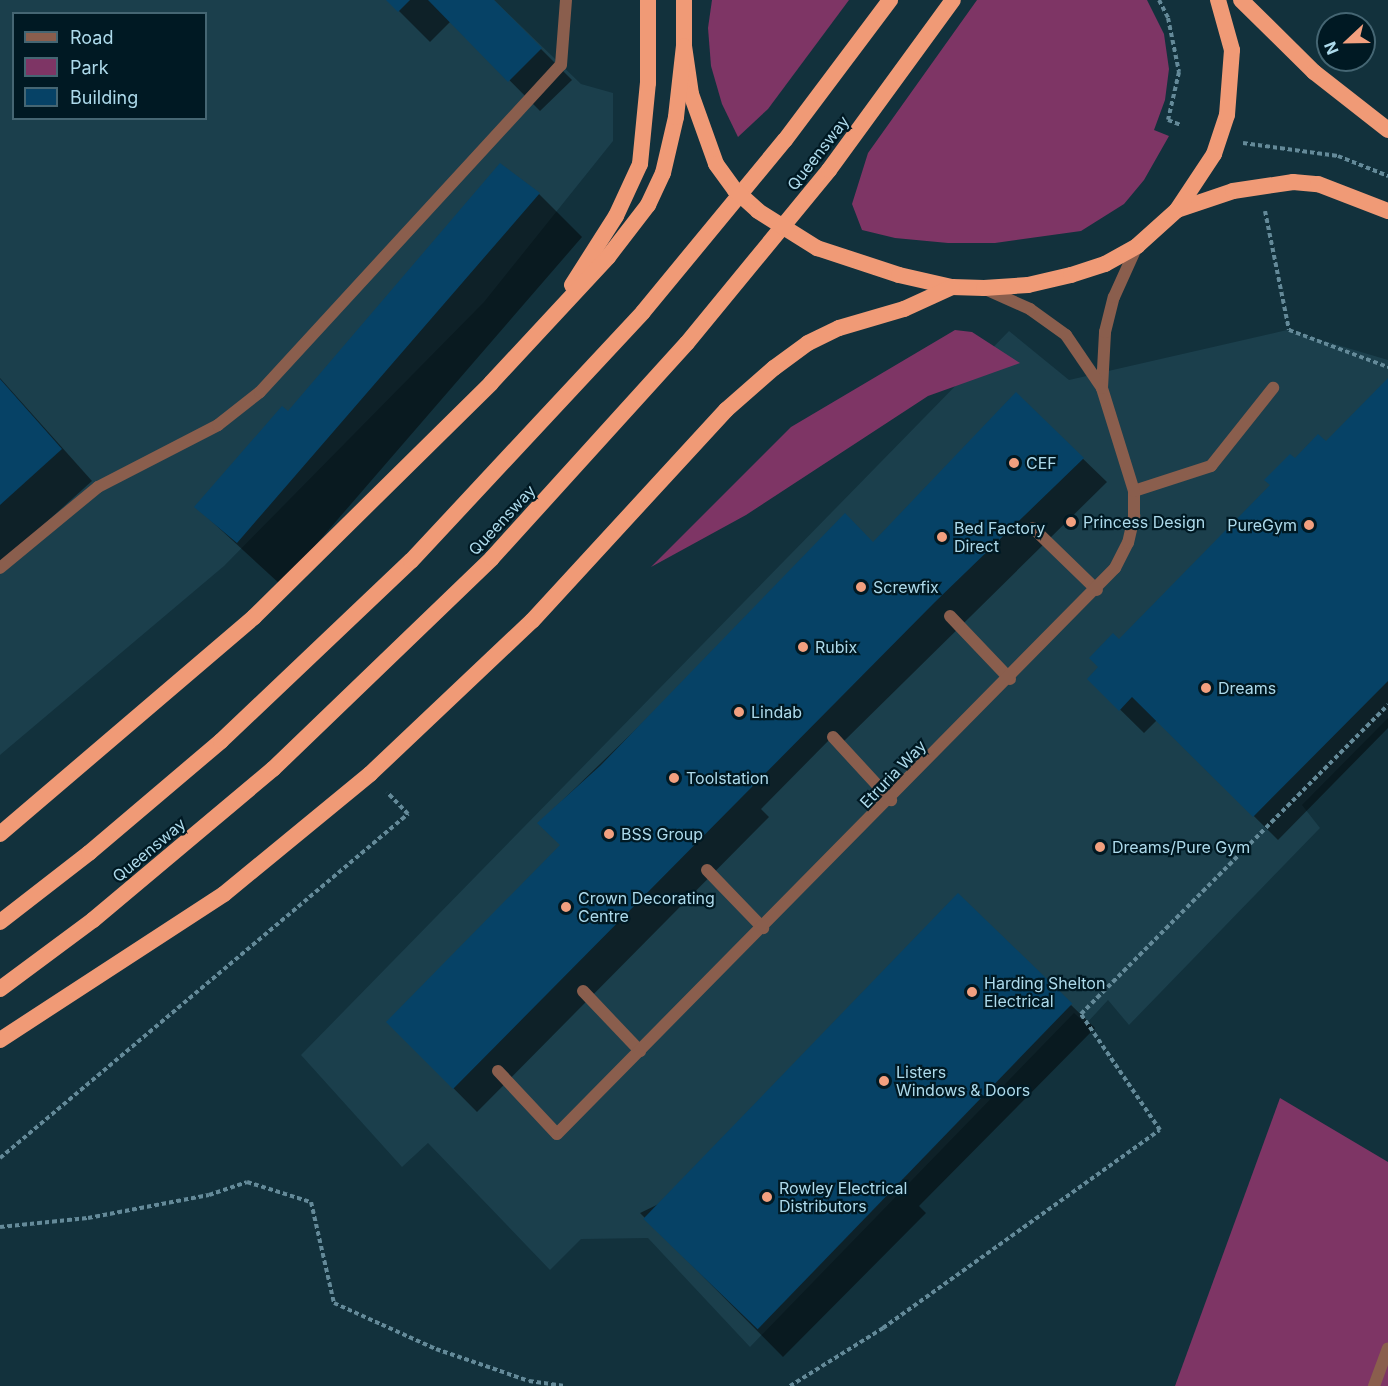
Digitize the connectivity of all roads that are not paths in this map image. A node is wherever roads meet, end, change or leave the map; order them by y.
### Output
1 (566, 0) edge
2 (648, 0) edge
3 (684, 0) edge
4 (890, 0) edge
5 (953, 0) edge
6 (1218, 0) edge
7 (1241, 0) edge
8 (684, 45) junction
9 (1388, 130) edge
10 (1177, 210) junction
11 (1388, 211) edge
12 (1137, 246) junction
13 (952, 287) junction
14 (984, 288) junction
15 (549, 321) junction
16 (1102, 388) junction
17 (1273, 388) dead end
18 (1134, 491) junction
19 (1033, 528) dead end
20 (0, 568) edge
21 (1097, 590) junction
22 (950, 616) dead end
23 (1010, 679) junction
24 (833, 737) dead end
25 (891, 800) junction
26 (0, 834) edge
27 (707, 870) dead end
28 (0, 922) edge
29 (763, 928) junction
30 (0, 989) edge
31 (583, 991) dead end
32 (0, 1040) edge
33 (640, 1051) junction
34 (498, 1071) dead end
35 (1388, 1348) edge
36 (1374, 1386) edge

1 - 20 street
2 - 15 highway
3 - 8 highway
4 - 28 highway
5 - 30 highway, Queensway
6 - 10 highway
7 - 9 highway
8 - 13 highway, bridge
8 - 15 highway
10 - 11 highway
10 - 12 highway
12 - 14 highway
12 - 16 street, Etruria Way
13 - 14 highway
13 - 32 highway
14 - 16 street, Etruria Way
15 - 26 highway
16 - 18 street, Etruria Way
17 - 18 street
18 - 21 street, Etruria Way
19 - 21 street
21 - 23 street, Etruria Way
22 - 23 street
23 - 25 street, Etruria Way
24 - 25 street
25 - 29 street, Etruria Way
27 - 29 street
29 - 33 street, Etruria Way
31 - 33 street
33 - 34 street, Etruria Way
35 - 36 street

